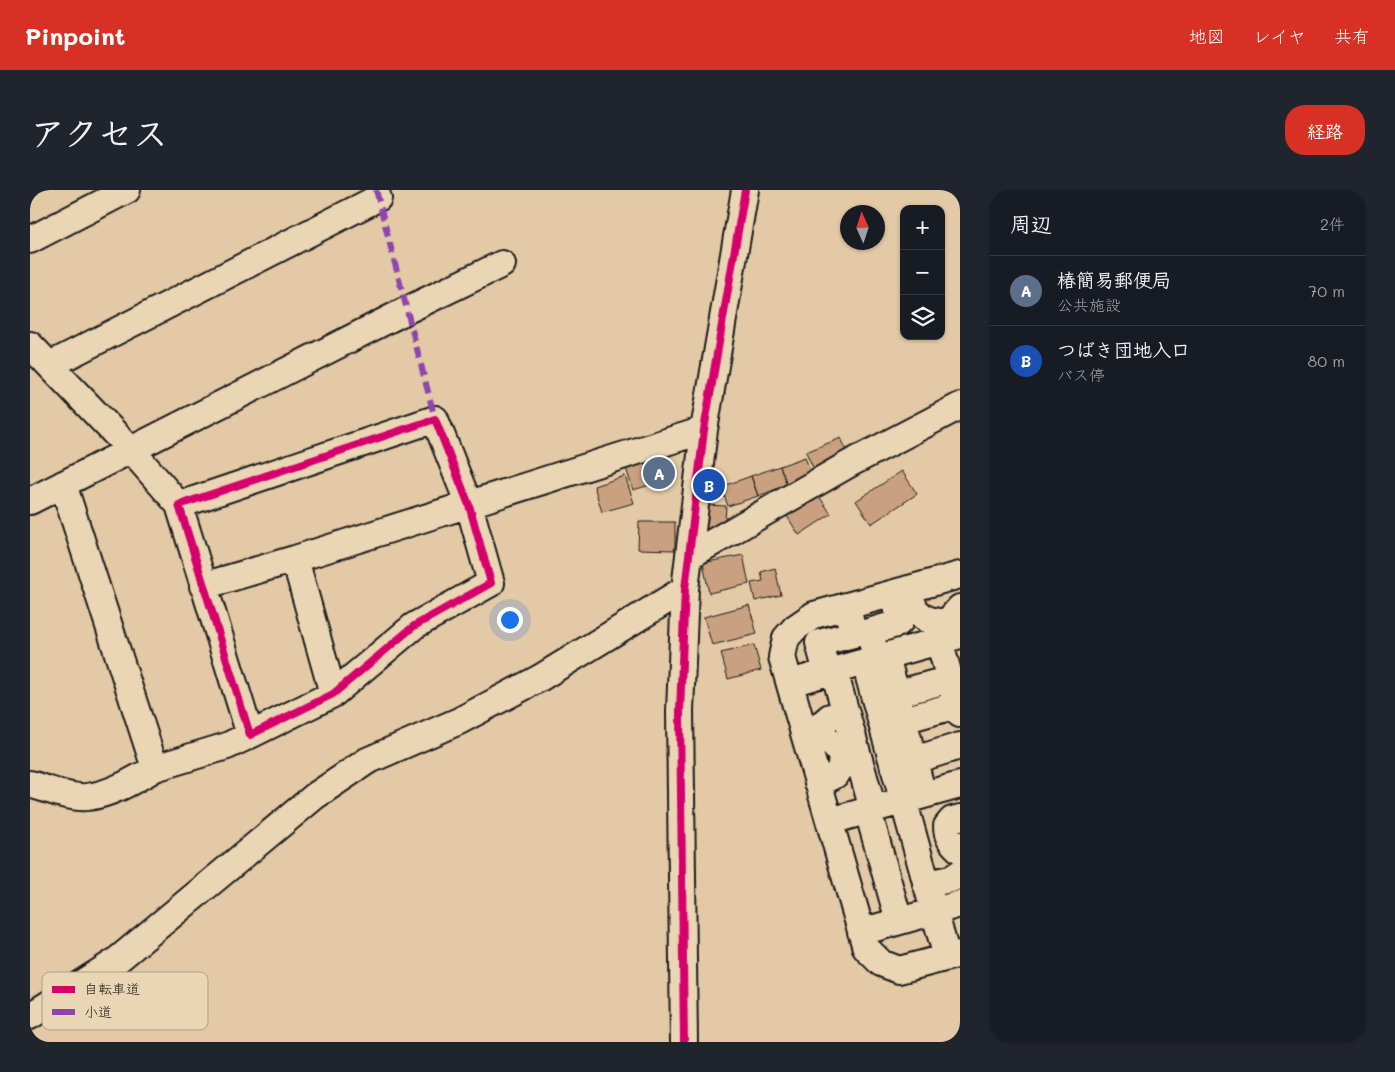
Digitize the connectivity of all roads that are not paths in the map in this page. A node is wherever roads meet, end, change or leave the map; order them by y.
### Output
1 (127, 190) edge
2 (745, 190) edge
3 (378, 198) dead end
4 (30, 240) edge
5 (502, 264) dead end
6 (30, 345) edge
7 (50, 365) junction
8 (960, 406) edge
9 (704, 430) junction
10 (131, 450) junction
11 (63, 484) junction
12 (30, 501) edge
13 (179, 505) junction
14 (469, 505) junction
15 (689, 556) junction
16 (295, 559) junction
17 (960, 575) edge
18 (203, 586) junction
19 (686, 588) junction
20 (900, 592) junction
21 (846, 606) junction
22 (960, 608) edge
23 (950, 638) edge
24 (881, 658) junction
25 (830, 672) junction
26 (950, 679) junction
27 (790, 683) junction
28 (333, 694) junction
29 (846, 713) junction
30 (959, 713) edge
31 (927, 726) edge
32 (250, 735) junction
33 (155, 768) junction
34 (818, 783) junction
35 (36, 792) edge
36 (913, 798) junction
37 (871, 810) junction
38 (960, 818) edge
39 (830, 821) junction
40 (877, 843) junction
41 (960, 850) edge
42 (840, 859) junction
43 (960, 873) edge
44 (887, 876) junction
45 (926, 882) junction
46 (960, 904) edge
47 (934, 912) junction
48 (899, 921) junction
49 (862, 932) junction
50 (953, 956) edge
51 (99, 972) edge
52 (42, 1008) edge
53 (30, 1016) edge
54 (684, 1042) edge

1 - 4 street
2 - 9 street
3 - 7 street
5 - 10 street
6 - 7 street
7 - 10 street
8 - 15 street
9 - 14 street
9 - 15 street
10 - 11 street
10 - 13 street
11 - 12 street
11 - 33 street
13 - 14 street
13 - 18 street
14 - 16 street
14 - 28 street
15 - 19 street
16 - 18 street
16 - 28 street
17 - 20 street
18 - 32 street
19 - 51 street
19 - 54 street
20 - 21 street
20 - 22 street
20 - 24 street
21 - 25 street
21 - 27 street
23 - 24 street
23 - 26 street
24 - 25 street
24 - 31 street
24 - 36 street
25 - 27 street
25 - 29 street
26 - 30 street
26 - 31 street
27 - 34 street
28 - 32 street
29 - 34 street
29 - 37 street
30 - 31 street
31 - 36 street
31 - 36 street
32 - 33 street
33 - 35 street
34 - 39 street
36 - 37 street
36 - 45 street
37 - 39 street
37 - 40 street
38 - 41 street
39 - 42 street
40 - 44 street
40 - 45 street
42 - 44 street
42 - 49 street
43 - 45 street
44 - 48 street
45 - 47 street
46 - 47 street
47 - 48 street
47 - 50 street
48 - 49 street
49 - 50 street
52 - 53 street

